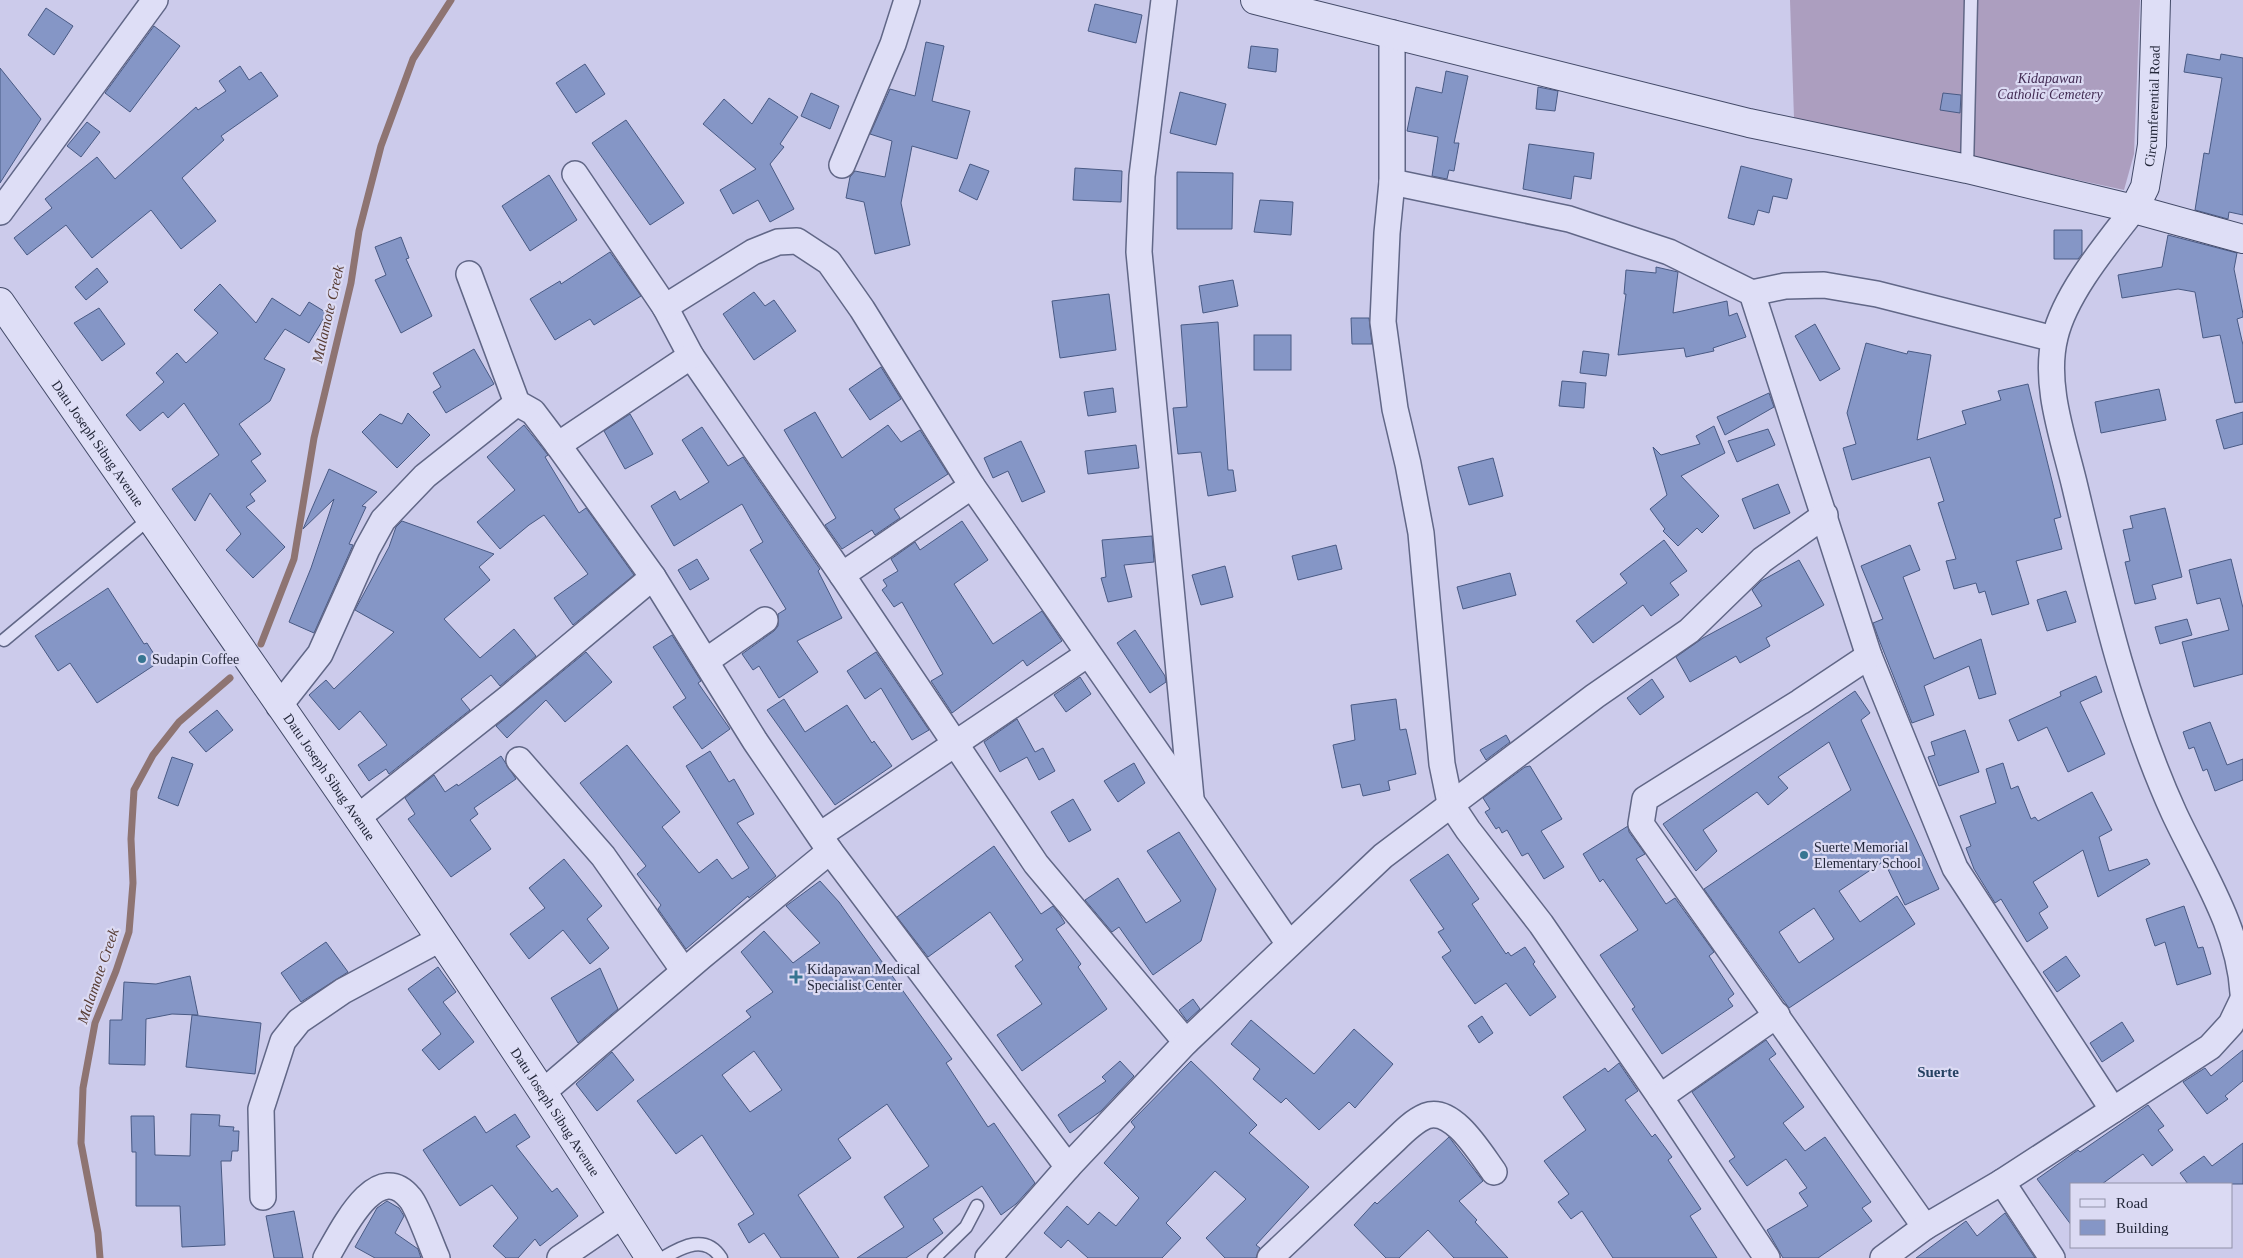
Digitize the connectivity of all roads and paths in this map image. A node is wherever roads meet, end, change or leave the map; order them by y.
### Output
1 (155, 0) edge
2 (907, 0) edge
3 (1164, 0) edge
4 (1255, 0) edge
5 (1971, 0) edge
6 (2156, 0) edge
7 (1392, 34) junction
8 (842, 165) dead end
9 (1967, 169) junction
10 (575, 174) dead end
11 (1392, 182) junction
12 (2134, 209) junction
13 (0, 212) edge
14 (2243, 239) edge
15 (469, 274) dead end
16 (1752, 293) junction
17 (0, 302) edge
18 (665, 307) junction
19 (2054, 339) junction
20 (691, 356) junction
21 (517, 404) junction
22 (558, 445) junction
23 (972, 486) junction
24 (1825, 515) junction
25 (150, 518) junction
26 (842, 574) junction
27 (653, 577) junction
28 (765, 620) dead end
29 (4, 640) dead end
30 (1088, 654) junction
31 (1869, 656) junction
32 (706, 661) junction
33 (279, 706) junction
34 (955, 746) junction
35 (519, 760) dead end
36 (1191, 800) junction
37 (1450, 803) junction
38 (357, 818) junction
39 (825, 843) junction
40 (440, 939) junction
41 (1288, 944) junction
42 (684, 971) junction
43 (2243, 993) edge
44 (2243, 998) edge
45 (1777, 1015) junction
46 (1186, 1042) junction
47 (543, 1092) junction
48 (1660, 1097) junction
49 (2113, 1110) junction
50 (1068, 1167) junction
51 (1494, 1172) dead end
52 (2002, 1182) junction
53 (263, 1197) dead end
54 (977, 1206) dead end
55 (623, 1215) junction
56 (1925, 1227) junction
57 (326, 1258) edge
58 (437, 1258) edge
59 (560, 1258) edge
60 (650, 1258) edge
61 (663, 1258) edge
62 (721, 1258) edge
63 (934, 1258) edge
64 (988, 1258) edge
65 (1270, 1258) edge
66 (1767, 1258) edge
67 (1883, 1258) edge
68 (2052, 1258) edge

1 - 13 street
2 - 8 street
3 - 36 street
4 - 7 street
5 - 9 lane
6 - 12 street, Circumferential Road
7 - 9 street
7 - 11 street
9 - 12 street
10 - 18 street
11 - 16 street
11 - 37 street
12 - 14 street
12 - 19 street
15 - 21 street
16 - 19 street
16 - 24 street
17 - 25 street, Datu Joseph Sibug Avenue
18 - 20 street
18 - 23 street
19 - 43 street
20 - 22 street
20 - 26 street
21 - 22 street
21 - 33 street
22 - 27 street
23 - 26 street
23 - 30 street
24 - 31 street
24 - 37 street
25 - 29 lane
25 - 33 street, Datu Joseph Sibug Avenue
26 - 34 street
27 - 32 street
27 - 38 street
28 - 32 street
30 - 34 street
30 - 36 street
31 - 45 street
31 - 49 street
32 - 39 street
33 - 38 street, Datu Joseph Sibug Avenue
34 - 39 street
34 - 46 street
35 - 42 street
36 - 41 street
37 - 41 street
37 - 48 street
38 - 40 street, Datu Joseph Sibug Avenue
39 - 42 street
39 - 50 street
40 - 47 street, Datu Joseph Sibug Avenue
40 - 53 street
41 - 46 street
42 - 47 street
44 - 49 street
45 - 48 street
45 - 56 street
46 - 50 street
47 - 55 street, Datu Joseph Sibug Avenue
48 - 66 street
49 - 52 street
50 - 64 street
51 - 65 street
52 - 56 street
52 - 68 street
54 - 63 lane
55 - 59 street
55 - 60 street, Datu Joseph Sibug Avenue
56 - 67 street
57 - 58 street
61 - 62 lane

